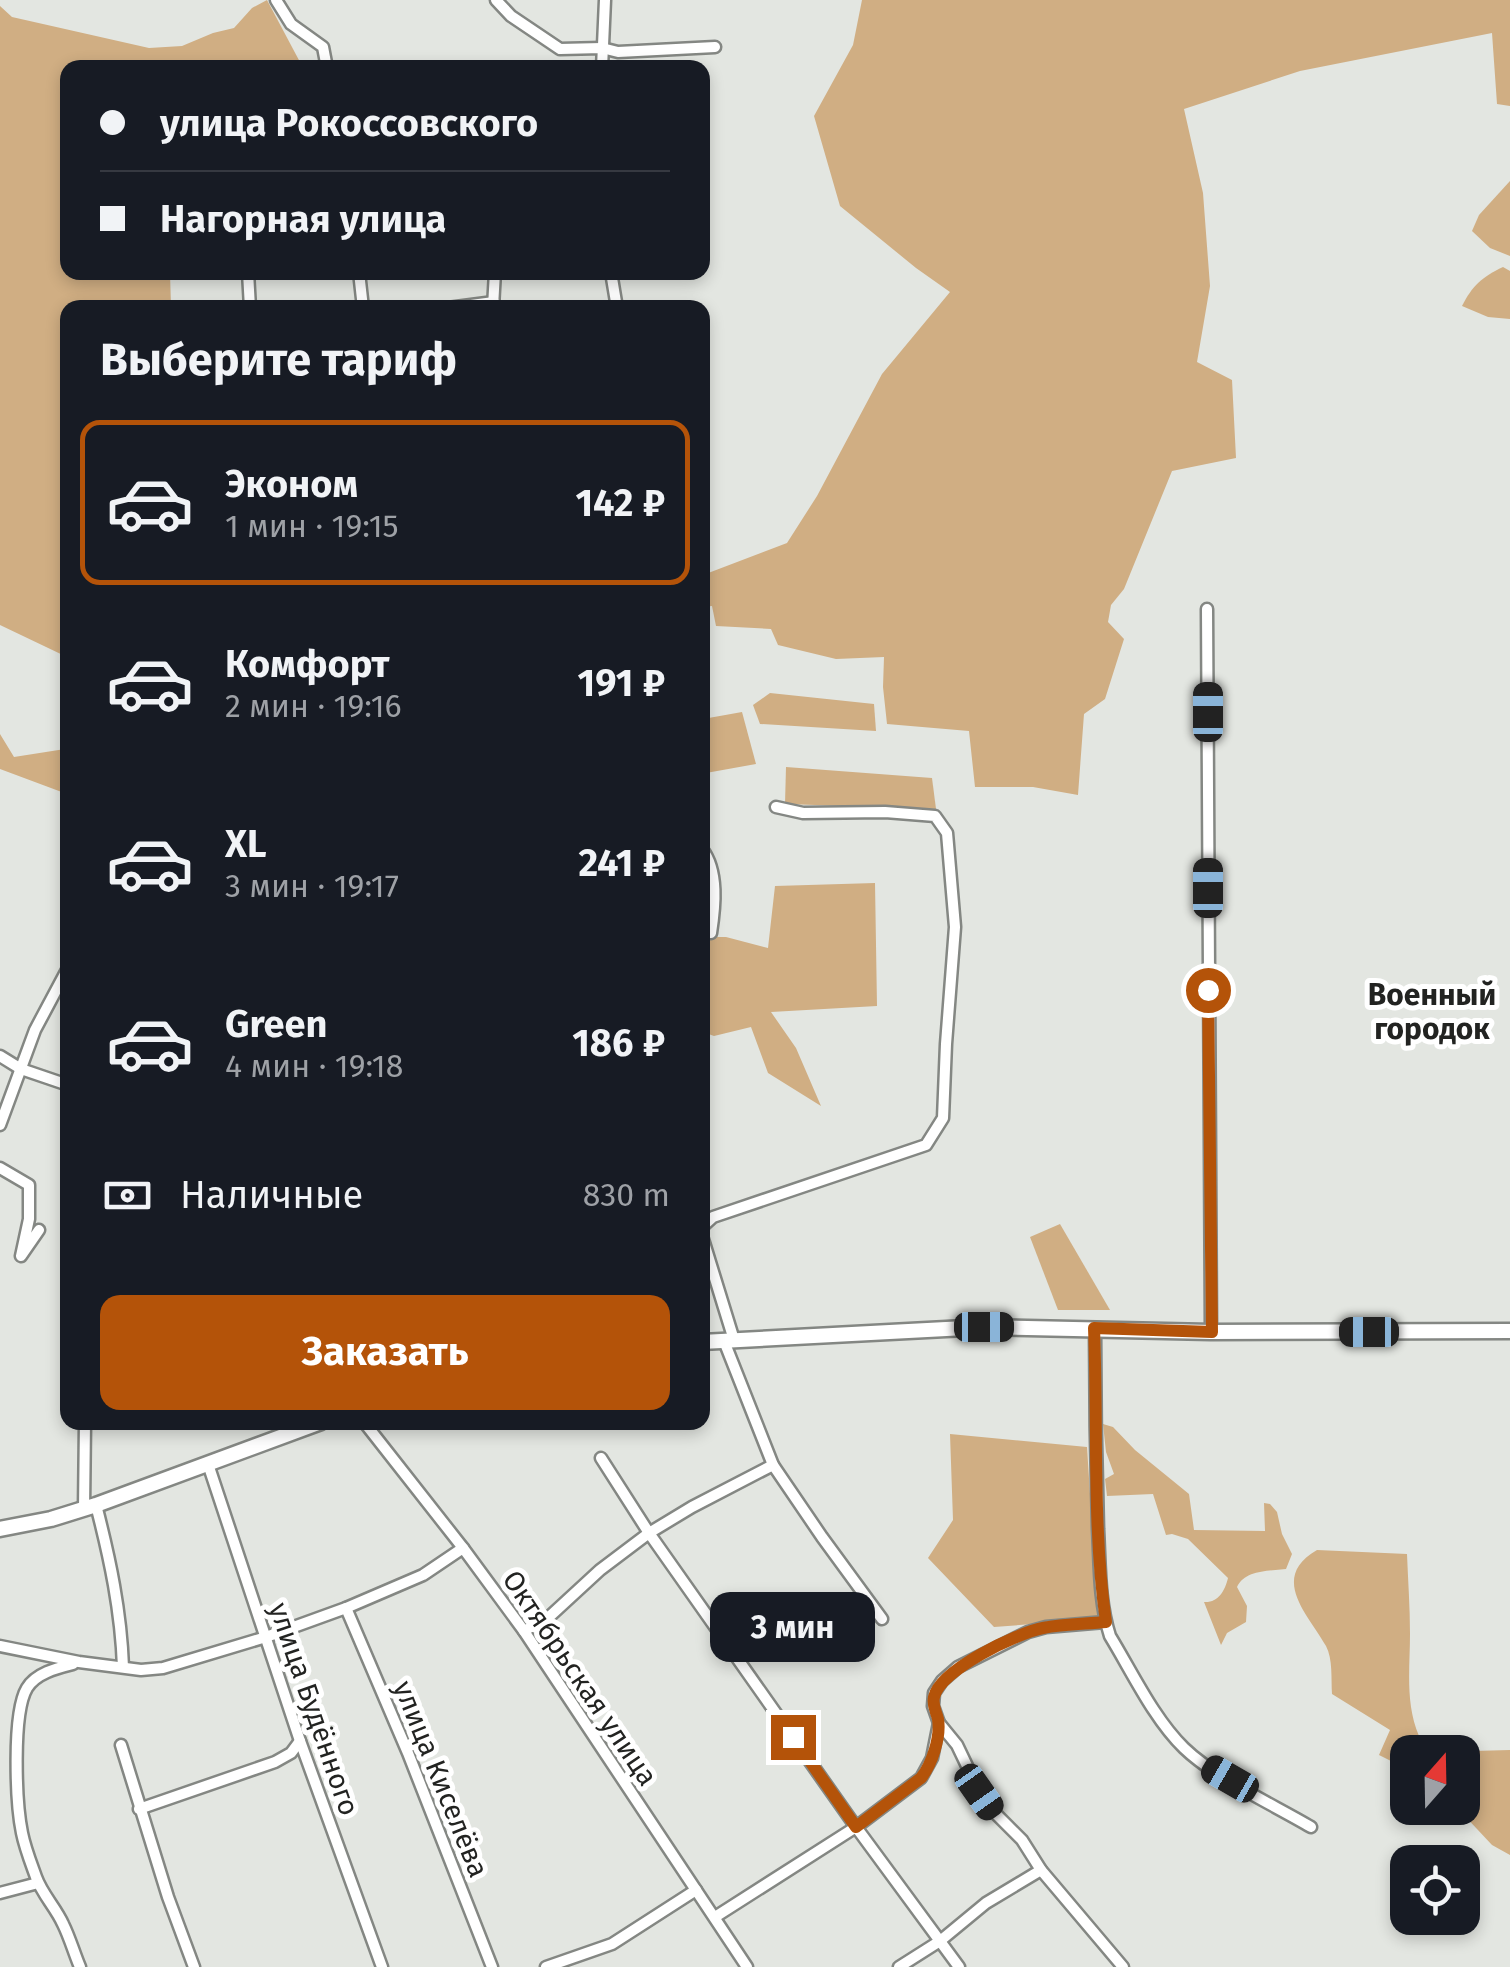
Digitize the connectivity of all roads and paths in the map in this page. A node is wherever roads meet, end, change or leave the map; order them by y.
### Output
1 (276, 0) edge
2 (496, 0) edge
3 (605, 0) edge
4 (715, 47) dead end
5 (602, 48) junction
6 (326, 60) edge
7 (602, 60) edge
8 (1207, 610) dead end
9 (776, 807) dead end
10 (710, 864) edge
11 (711, 934) dead end
12 (60, 983) edge
13 (0, 1056) edge
14 (21, 1069) junction
15 (60, 1082) edge
16 (0, 1125) edge
17 (0, 1168) edge
18 (710, 1220) edge
19 (39, 1230) dead end
20 (710, 1267) edge
21 (1094, 1328) junction
22 (1212, 1332) junction
23 (1510, 1332) edge
24 (729, 1340) junction
25 (710, 1341) edge
26 (85, 1430) edge
27 (299, 1430) edge
28 (370, 1430) edge
29 (600, 1458) dead end
30 (208, 1464) junction
31 (773, 1465) junction
32 (90, 1507) junction
33 (0, 1529) edge
34 (649, 1533) junction
35 (463, 1548) junction
36 (346, 1608) junction
37 (882, 1619) dead end
38 (1106, 1622) junction
39 (524, 1631) junction
40 (266, 1636) junction
41 (0, 1646) edge
42 (79, 1662) junction
43 (123, 1667) junction
44 (939, 1723) junction
45 (300, 1741) junction
46 (121, 1745) dead end
47 (139, 1809) junction
48 (856, 1827) junction
49 (1310, 1827) dead end
50 (1041, 1870) junction
51 (38, 1882) junction
52 (696, 1890) junction
53 (0, 1892) edge
54 (715, 1917) junction
55 (940, 1941) junction
56 (553, 1966) edge
57 (80, 1967) edge
58 (194, 1967) edge
59 (382, 1967) edge
60 (492, 1967) edge
61 (747, 1967) edge
62 (899, 1967) edge
63 (960, 1967) edge
64 (1123, 1967) edge

1 - 6 street
2 - 5 street
3 - 5 street
4 - 5 street
5 - 7 street
8 - 22 street
9 - 18 street
10 - 11 street
12 - 14 street
13 - 14 street
14 - 15 street
14 - 16 street
17 - 19 street
20 - 24 street
21 - 22 main road
21 - 24 main road
21 - 38 street
22 - 23 main road
24 - 25 main road
24 - 31 street
26 - 32 street
27 - 30 main road
28 - 35 street, Октябрьская улица
29 - 34 street
30 - 32 main road
30 - 40 street, улица Будённого
31 - 34 street
31 - 37 street
32 - 33 main road
32 - 43 street
34 - 39 street
34 - 48 street
35 - 36 street
35 - 39 street, Октябрьская улица
36 - 40 street
36 - 60 street, улица Киселёва
38 - 44 street
38 - 49 street
39 - 52 street, Октябрьская улица
40 - 43 street
40 - 45 street, улица Будённого
41 - 42 street
42 - 43 street
42 - 51 street
44 - 48 street
44 - 50 street
45 - 47 street
45 - 59 street, улица Будённого
46 - 47 street
47 - 58 street
48 - 54 street
48 - 55 street
50 - 55 street
50 - 64 street
51 - 53 street
51 - 57 street
52 - 54 street, Октябрьская улица
52 - 56 street
54 - 61 street, Октябрьская улица
55 - 62 street
55 - 63 street

